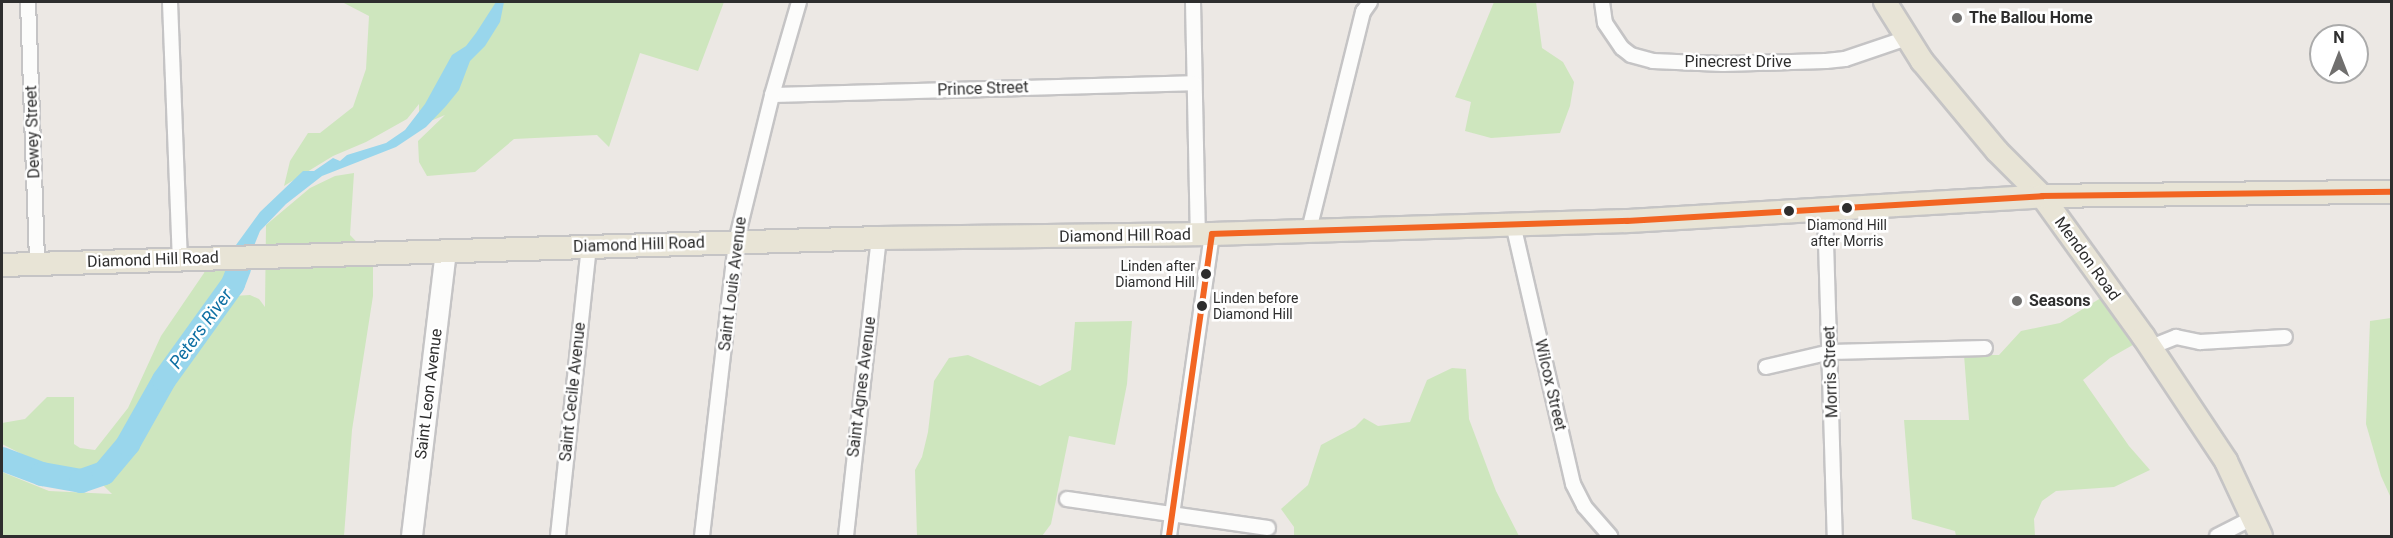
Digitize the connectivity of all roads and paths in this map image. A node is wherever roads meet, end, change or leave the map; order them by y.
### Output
1 (28, 2) edge
2 (170, 2) edge
3 (799, 2) edge
4 (1192, 2) edge
5 (1370, 2) edge
6 (1602, 2) edge
7 (1886, 2) edge
8 (1907, 38) junction
9 (1194, 83) junction
10 (772, 95) junction
11 (2391, 192) edge
12 (2042, 196) junction
13 (1825, 208) junction
14 (1513, 224) junction
15 (1310, 230) junction
16 (1205, 234) junction
17 (879, 238) junction
18 (736, 242) junction
19 (589, 247) junction
20 (446, 252) junction
21 (180, 259) junction
22 (2, 264) edge
23 (37, 264) junction
24 (2285, 337) dead end
25 (2151, 347) junction
26 (1984, 348) dead end
27 (1831, 352) junction
28 (1766, 367) dead end
29 (1067, 499) dead end
30 (1173, 515) junction
31 (2257, 527) edge
32 (1268, 528) dead end
33 (412, 537) edge
34 (558, 537) edge
35 (702, 537) edge
36 (846, 537) edge
37 (1169, 537) edge
38 (1610, 537) edge
39 (1835, 537) edge
40 (2217, 537) edge

1 - 23 street, Dewey Street
2 - 21 street
3 - 10 street, Saint Louis Avenue
4 - 9 street
5 - 15 street
6 - 8 street, Pinecrest Drive
7 - 8 main road, Mendon Road
8 - 12 main road, Mendon Road
9 - 10 street, Prince Street
9 - 16 street
10 - 18 street, Saint Louis Avenue
11 - 12 main road, Diamond Hill Road
12 - 13 main road, Diamond Hill Road
12 - 25 main road, Mendon Road
13 - 14 main road, Diamond Hill Road
13 - 27 street, Morris Street
14 - 15 main road, Diamond Hill Road
14 - 38 street, Wilcox Street
15 - 16 main road, Diamond Hill Road
16 - 17 main road, Diamond Hill Road
16 - 30 street
17 - 18 main road, Diamond Hill Road
17 - 36 street, Saint Agnes Avenue
18 - 19 main road, Diamond Hill Road
18 - 35 street, Saint Louis Avenue
19 - 20 main road, Diamond Hill Road
19 - 34 street, Saint Cecile Avenue
20 - 21 main road, Diamond Hill Road
20 - 33 street, Saint Leon Avenue
21 - 23 main road, Diamond Hill Road
22 - 23 main road, Diamond Hill Road
24 - 25 street
25 - 31 main road, Mendon Road
26 - 27 street
27 - 28 street
27 - 39 street, Morris Street
29 - 30 street
30 - 32 street
30 - 37 street
31 - 40 street

